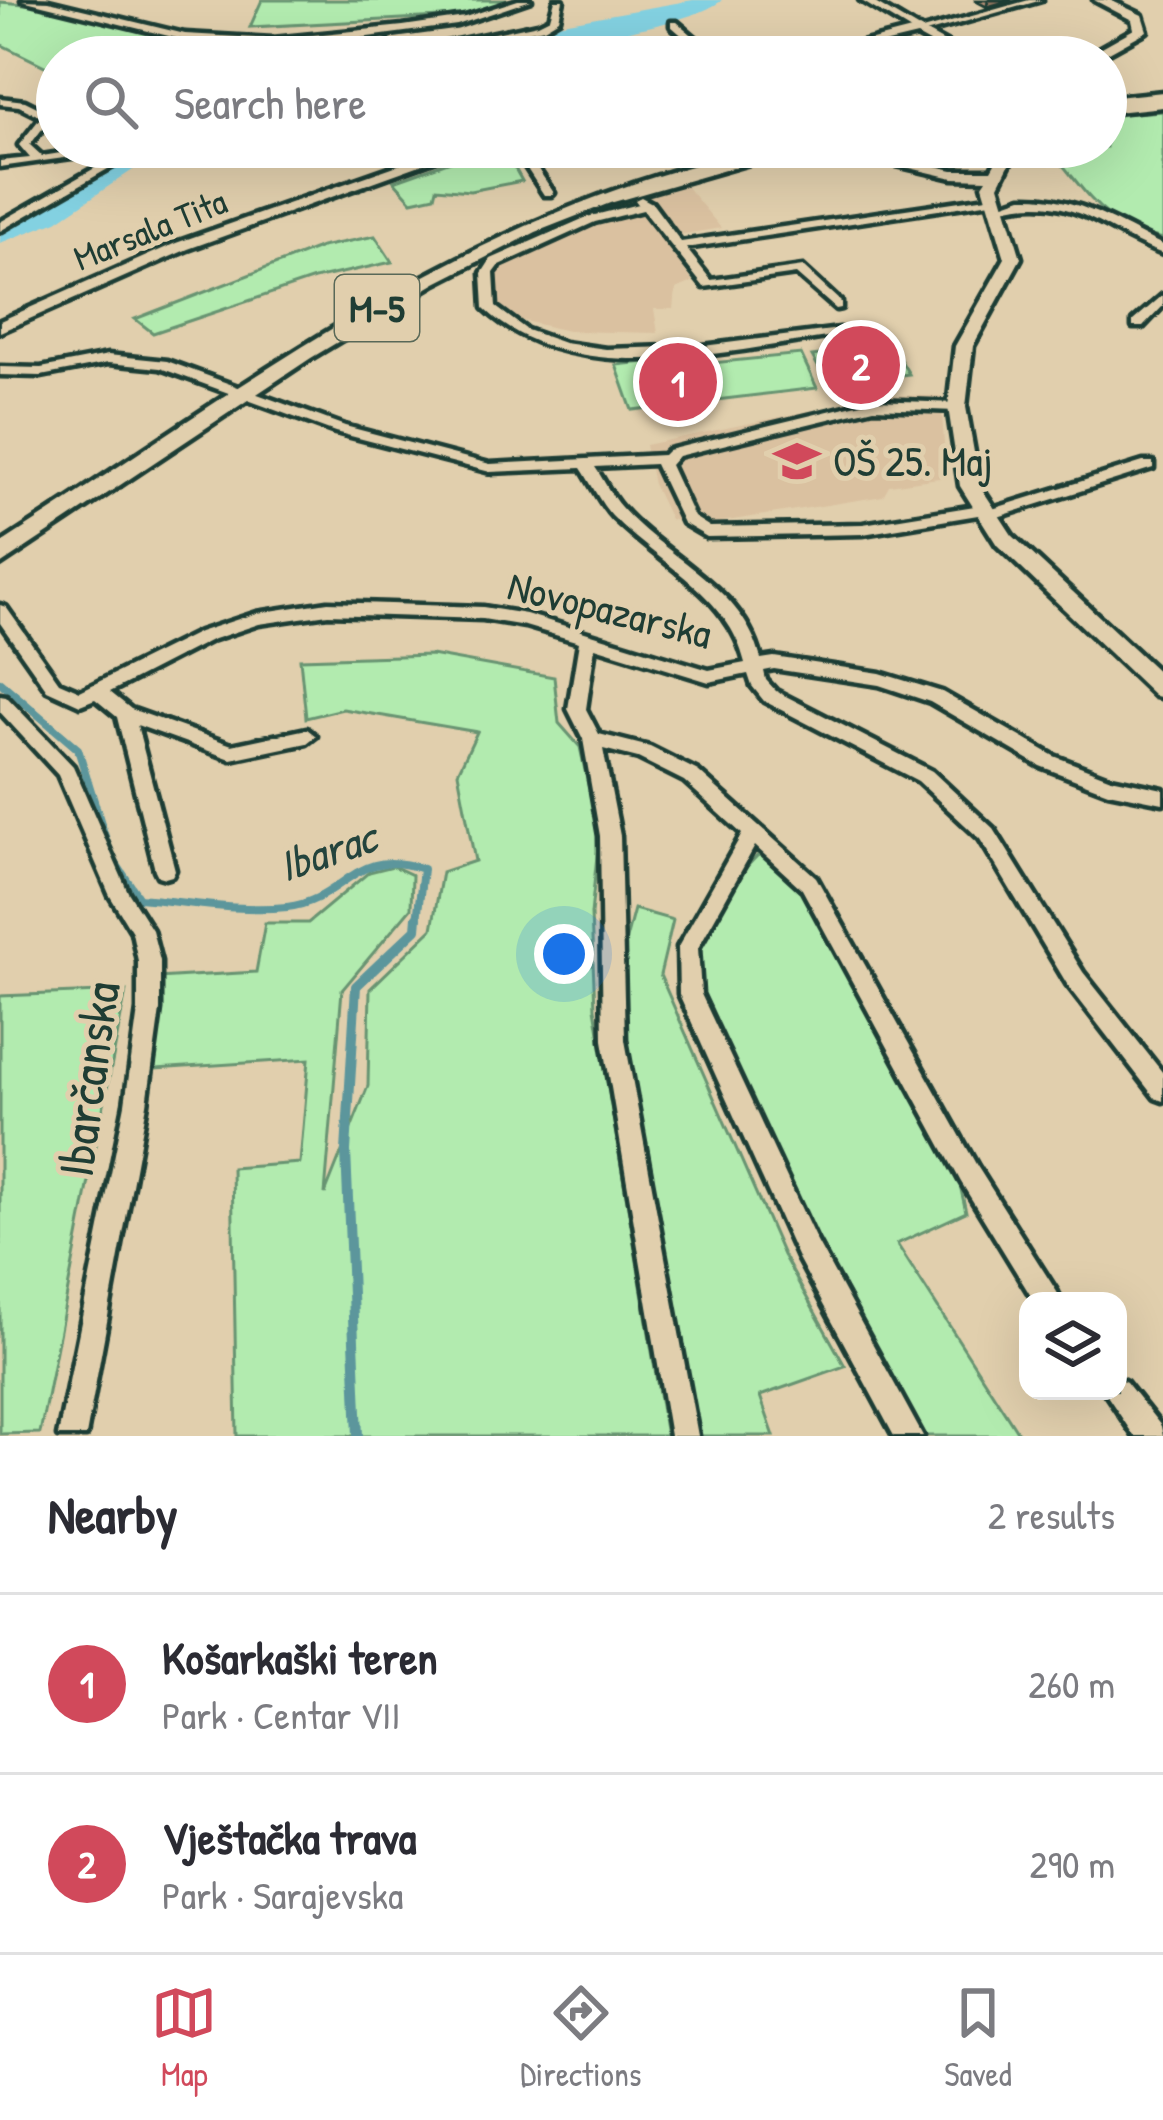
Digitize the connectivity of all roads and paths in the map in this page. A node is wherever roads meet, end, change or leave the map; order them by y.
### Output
1 (26, 0) edge
2 (526, 0) edge
3 (559, 0) edge
4 (864, 0) edge
5 (1039, 0) edge
6 (1100, 0) edge
7 (467, 19) junction
8 (674, 23) dead end
9 (919, 32) junction
10 (184, 36) edge
11 (336, 36) edge
12 (399, 36) edge
13 (491, 36) edge
14 (686, 36) edge
15 (902, 36) edge
16 (926, 36) edge
17 (1127, 38) edge
18 (1163, 98) edge
19 (0, 101) edge
20 (1127, 101) edge
21 (36, 110) edge
22 (36, 130) edge
23 (36, 157) edge
24 (36, 160) edge
25 (0, 164) edge
26 (97, 168) edge
27 (403, 168) edge
28 (532, 168) edge
29 (711, 168) edge
30 (937, 168) edge
31 (998, 168) edge
32 (993, 175) junction
33 (628, 190) junction
34 (548, 193) dead end
35 (996, 203) junction
36 (648, 206) junction
37 (0, 227) edge
38 (682, 245) junction
39 (1163, 250) edge
40 (1163, 299) edge
41 (836, 305) dead end
42 (1138, 324) dead end
43 (0, 327) edge
44 (835, 332) dead end
45 (0, 371) edge
46 (243, 395) junction
47 (957, 407) junction
48 (662, 459) junction
49 (1148, 465) dead end
50 (588, 467) junction
51 (983, 513) junction
52 (0, 556) edge
53 (0, 611) edge
54 (588, 638) junction
55 (752, 666) junction
56 (1163, 690) edge
57 (100, 693) junction
58 (0, 701) edge
59 (125, 714) junction
60 (307, 736) dead end
61 (592, 739) junction
62 (1163, 796) edge
63 (754, 832) junction
64 (165, 870) dead end
65 (1163, 1091) edge
66 (1042, 1292) edge
67 (1124, 1400) edge
68 (72, 1436) edge
69 (684, 1436) edge
70 (909, 1436) edge
71 (1151, 1436) edge

1 - 10 street
2 - 7 street
3 - 13 street
4 - 9 street
5 - 9 street
6 - 17 street
7 - 11 street
7 - 12 street
8 - 14 street
9 - 15 street
9 - 16 street
18 - 20 main road
19 - 21 street
22 - 23 street
24 - 25 street
26 - 37 street
27 - 43 street, Marsala Tita
28 - 34 street
29 - 33 main road, M-5
30 - 32 street
31 - 32 street
32 - 35 street
33 - 36 street
33 - 46 main road, M-5
35 - 38 street
35 - 39 street
35 - 47 street
36 - 38 street
36 - 44 street
38 - 41 street
40 - 42 street
45 - 46 street
46 - 50 street
46 - 52 main road, M-5
47 - 48 street
47 - 51 street
48 - 50 street
48 - 51 street
49 - 51 street
50 - 55 street
51 - 56 street
53 - 57 street
54 - 55 street, Novopazarska
54 - 57 street, Novopazarska
54 - 61 street
55 - 62 street, Novopazarska
55 - 65 street
57 - 59 street
58 - 68 street, Ibarčanska
59 - 60 street
59 - 64 street
61 - 63 street
61 - 69 street
63 - 66 street
63 - 70 street
67 - 71 street

